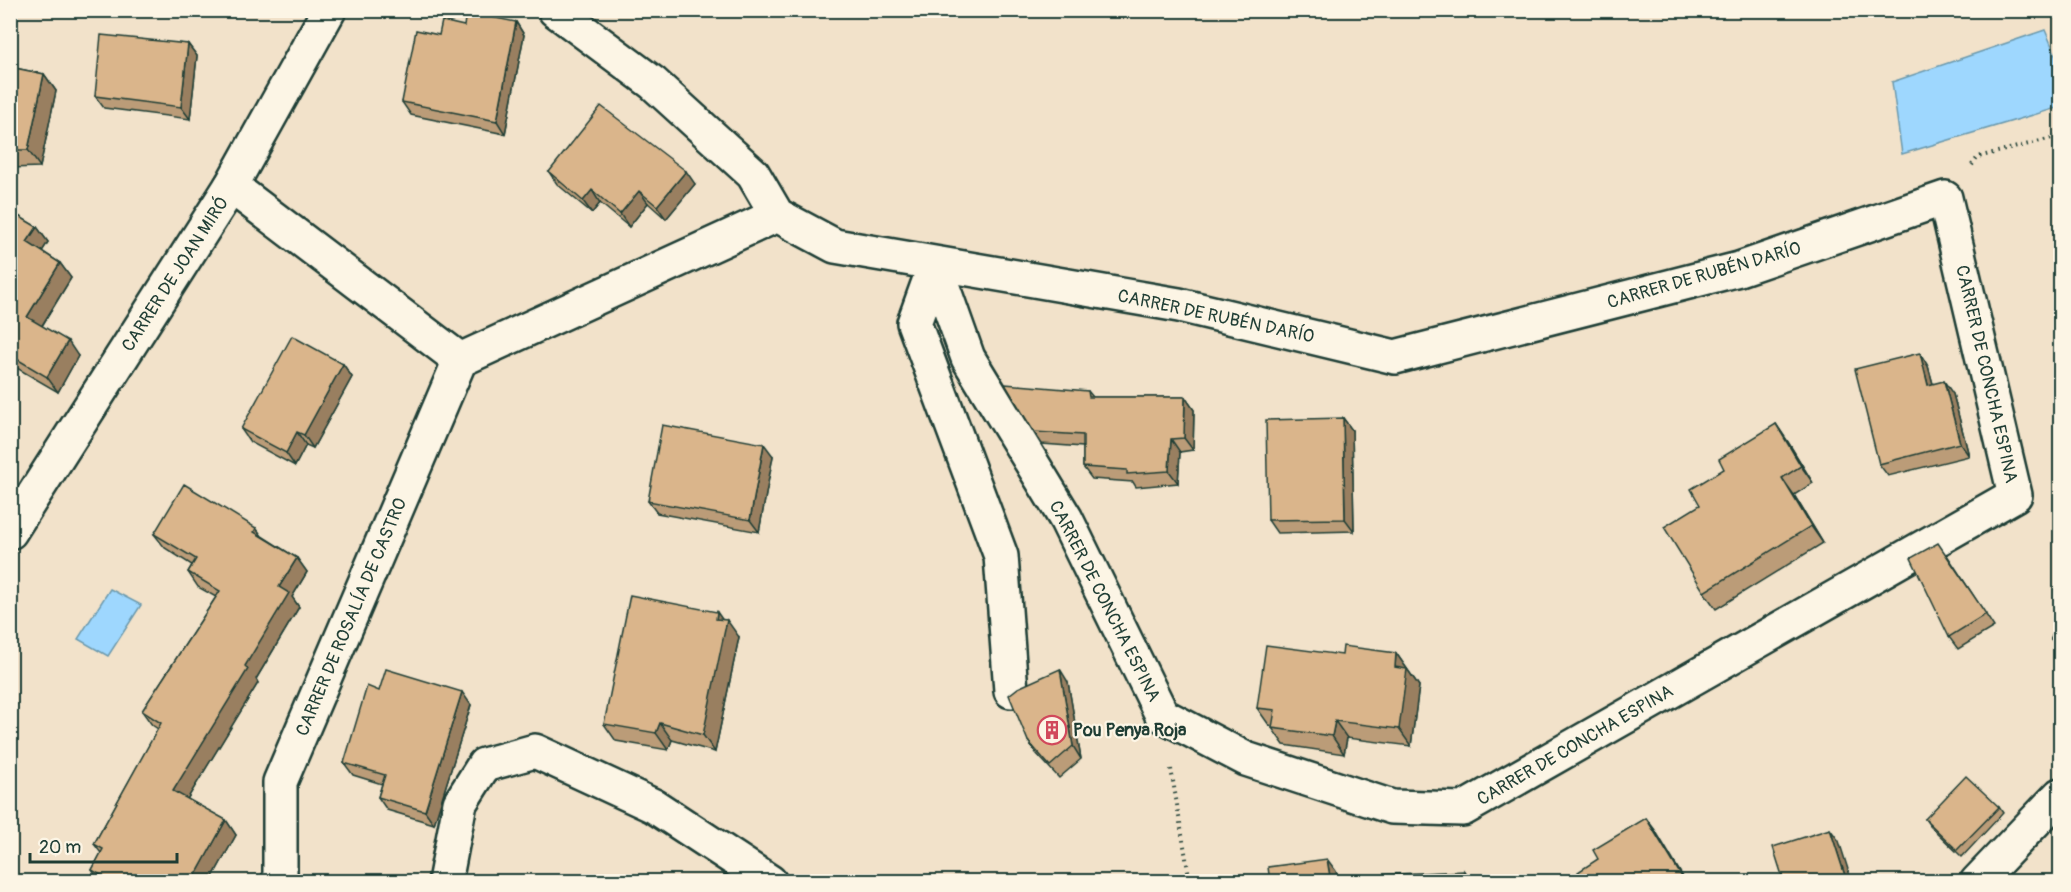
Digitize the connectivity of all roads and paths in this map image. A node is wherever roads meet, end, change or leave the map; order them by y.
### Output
1 (329, 10) edge
2 (555, 10) edge
3 (2061, 136) edge
4 (231, 186) junction
5 (1946, 198) junction
6 (777, 215) junction
7 (935, 265) junction
8 (460, 360) junction
9 (10, 532) edge
10 (1011, 691) edge
11 (1162, 715) junction
12 (2061, 795) edge
13 (280, 882) edge
14 (445, 882) edge
15 (770, 882) edge
16 (1190, 882) edge
17 (1977, 882) edge

1 - 4 street, CARRER DE JOAN MIRÓ
2 - 6 street
3 - 5 path
4 - 8 street
4 - 9 street, CARRER DE JOAN MIRÓ
5 - 7 street, CARRER DE RUBÉN DARÍO
5 - 11 street, CARRER DE CONCHA ESPINA
6 - 7 street, CARRER DE RUBÉN DARÍO
6 - 8 street
7 - 10 street
7 - 11 street, CARRER DE CONCHA ESPINA
8 - 13 street, CARRER DE ROSALÍA DE CASTRO
11 - 16 path
12 - 17 street
14 - 15 street

